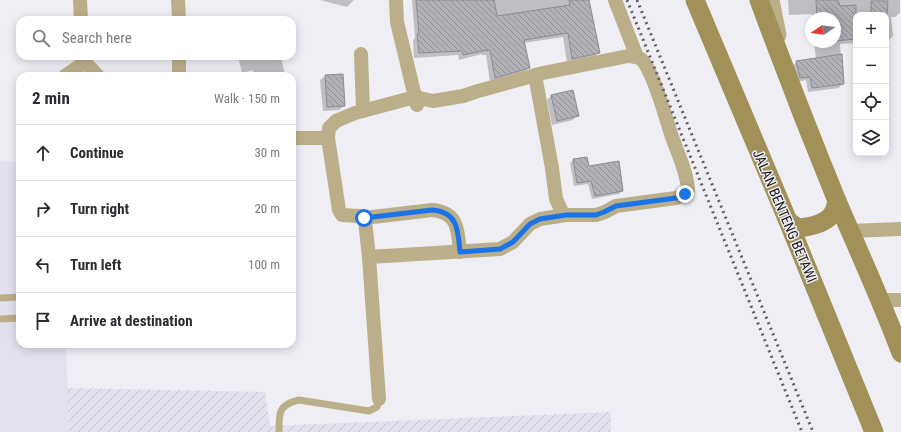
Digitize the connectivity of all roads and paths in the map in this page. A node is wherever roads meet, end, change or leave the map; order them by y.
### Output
1 (80, 0) edge
2 (178, 0) edge
3 (396, 0) edge
4 (614, 0) edge
5 (695, 0) edge
6 (759, 0) edge
7 (771, 0) edge
8 (81, 16) edge
9 (179, 16) edge
10 (361, 54) dead end
11 (637, 57) junction
12 (781, 59) junction
13 (84, 60) edge
14 (86, 60) edge
15 (179, 60) edge
16 (70, 72) edge
17 (95, 72) edge
18 (179, 72) edge
19 (535, 75) junction
20 (416, 102) junction
21 (363, 111) junction
22 (296, 138) edge
23 (328, 138) junction
24 (837, 201) junction
25 (566, 215) junction
26 (364, 218) junction
27 (788, 221) junction
28 (901, 229) edge
29 (850, 231) junction
30 (460, 252) junction
31 (369, 257) junction
32 (16, 297) edge
33 (0, 298) edge
34 (880, 300) junction
35 (901, 300) edge
36 (16, 318) edge
37 (0, 319) edge
38 (901, 353) edge
39 (379, 399) joint
40 (279, 432) edge
41 (874, 432) edge

1 - 8 street
2 - 9 street
3 - 20 street
4 - 11 street
5 - 27 main road, JALAN BENTENG BETAWI
6 - 12 main road
7 - 12 street
10 - 21 street
11 - 19 street
11 - 25 street
12 - 24 main road
13 - 16 street
14 - 17 street
15 - 18 street
19 - 20 street
19 - 25 street
20 - 21 street
21 - 23 street
22 - 23 street
23 - 26 street
24 - 27 main road
24 - 29 main road
25 - 30 street
26 - 30 street
26 - 31 street
27 - 41 main road, JALAN BENTENG BETAWI
28 - 29 street
29 - 34 main road
30 - 31 street
31 - 39 street
32 - 33 lane
34 - 35 street
34 - 38 main road
36 - 37 lane
39 - 40 lane

